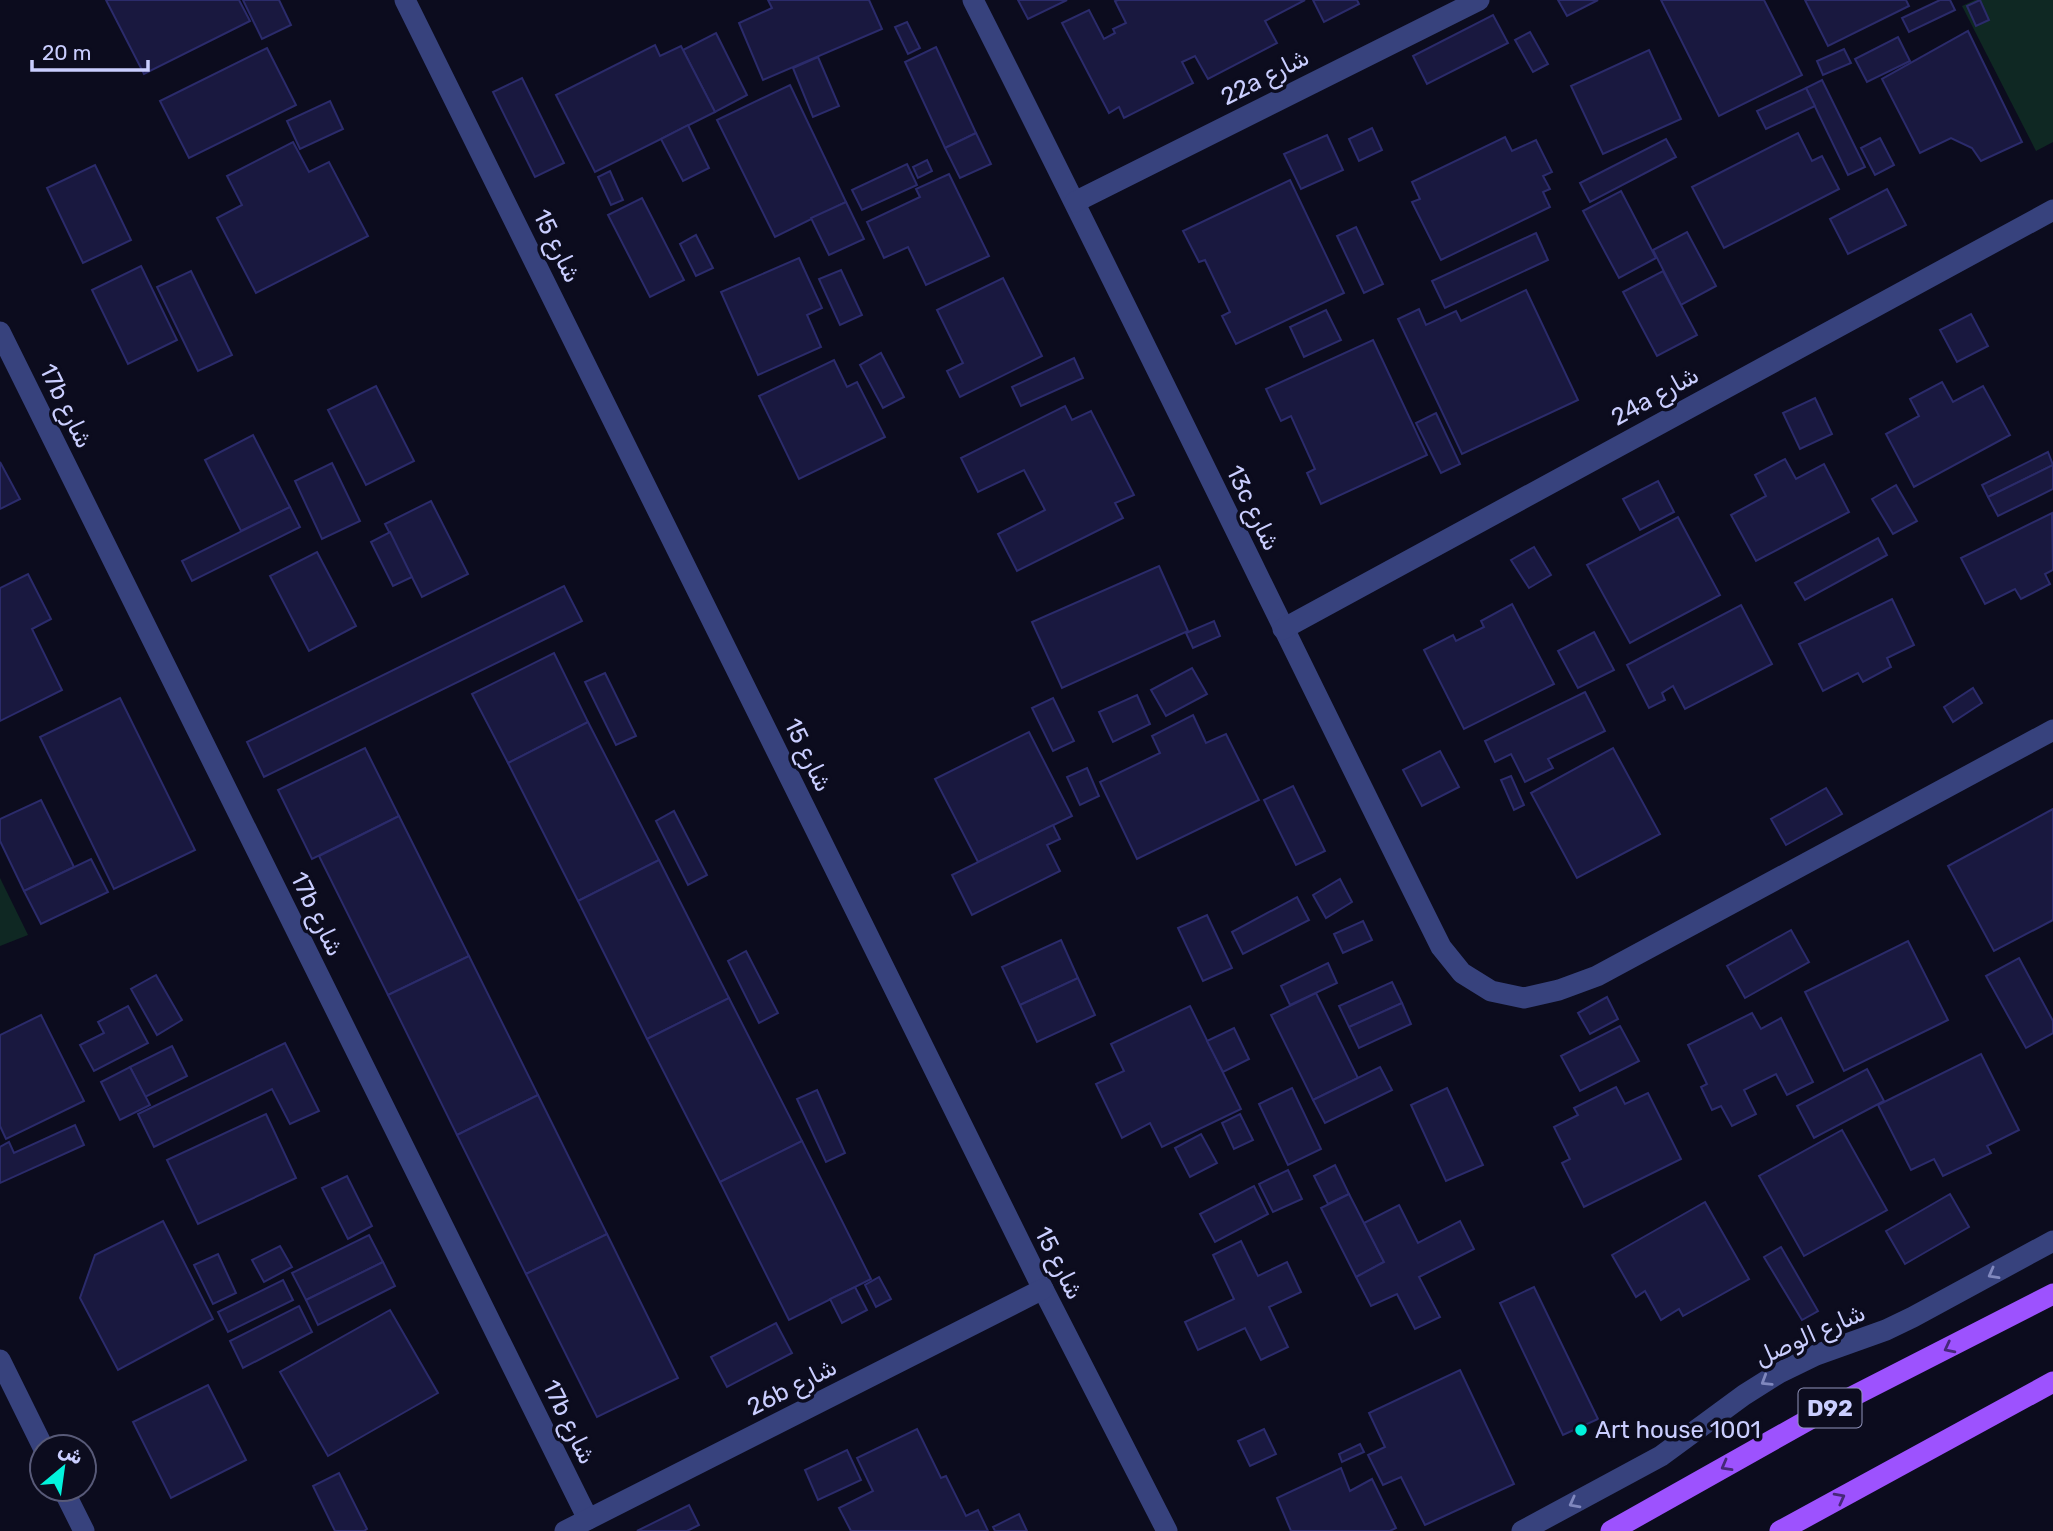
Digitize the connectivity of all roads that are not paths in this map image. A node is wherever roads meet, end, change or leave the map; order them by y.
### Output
1 (405, 0) edge
2 (973, 0) edge
3 (1479, 0) edge
4 (1075, 202) junction
5 (2053, 210) edge
6 (0, 332) edge
7 (1283, 629) junction
8 (2053, 730) edge
9 (2053, 1241) edge
10 (1043, 1289) junction
11 (2053, 1294) edge
12 (0, 1360) edge
13 (2053, 1382) edge
14 (36, 1433) edge
15 (70, 1503) edge
16 (588, 1519) junction
17 (84, 1531) edge
18 (565, 1531) edge
19 (1167, 1531) edge
20 (1522, 1531) edge
21 (1611, 1531) edge
22 (1780, 1531) edge

1 - 10 street, شارع 15
2 - 4 street, 13c شارع
3 - 4 street, 22a شارع
4 - 7 street, 13c شارع
5 - 7 street, 24a شارع
6 - 16 street, 17b شارع
7 - 8 street, 13c شارع
9 -> 20 street, شارع الوصل
10 - 16 street, 26b شارع
10 - 19 street, شارع 15
11 -> 21 main road, D92
12 - 14 street
22 -> 13 main road
15 - 17 street
16 - 18 street, 26b شارع

